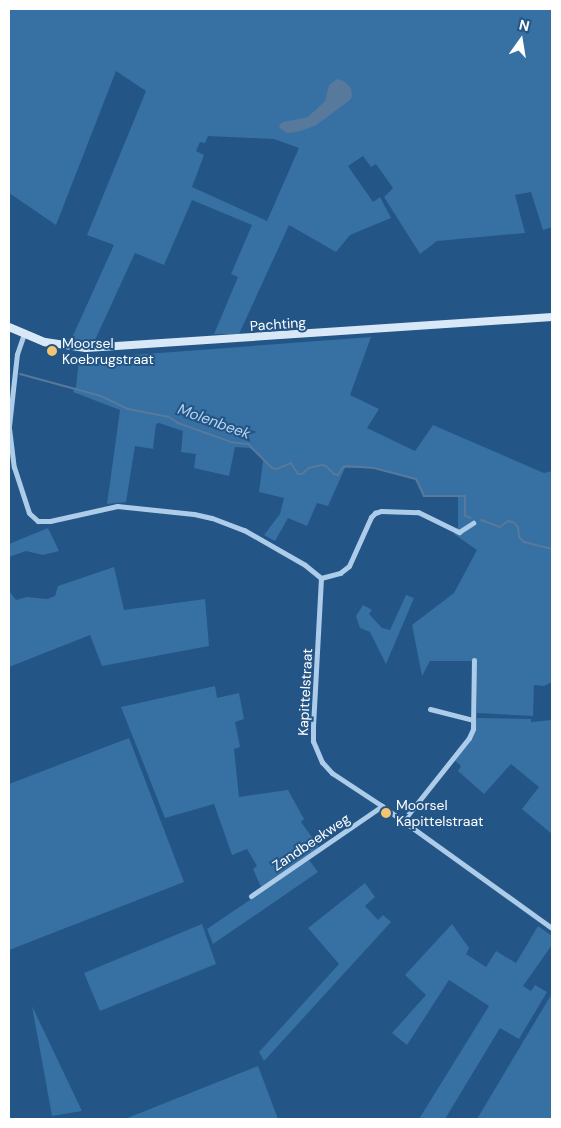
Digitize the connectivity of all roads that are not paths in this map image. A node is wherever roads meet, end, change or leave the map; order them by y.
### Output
1 (552, 317) edge
2 (9, 328) edge
3 (24, 334) junction
4 (9, 427) edge
5 (473, 523) dead end
6 (321, 578) junction
7 (474, 660) dead end
8 (430, 708) dead end
9 (473, 720) junction
10 (382, 806) junction
11 (403, 821) junction
12 (251, 896) dead end
13 (552, 928) edge

1 - 3 main road, Pachting
2 - 3 main road, Pachting
3 - 4 street
4 - 6 street
5 - 6 street
6 - 10 street, Kapittelstraat
7 - 9 street
8 - 9 street
9 - 11 street
10 - 11 street, Kapittelstraat
10 - 12 street, Zandbeekweg
11 - 13 street, Kapittelstraat

